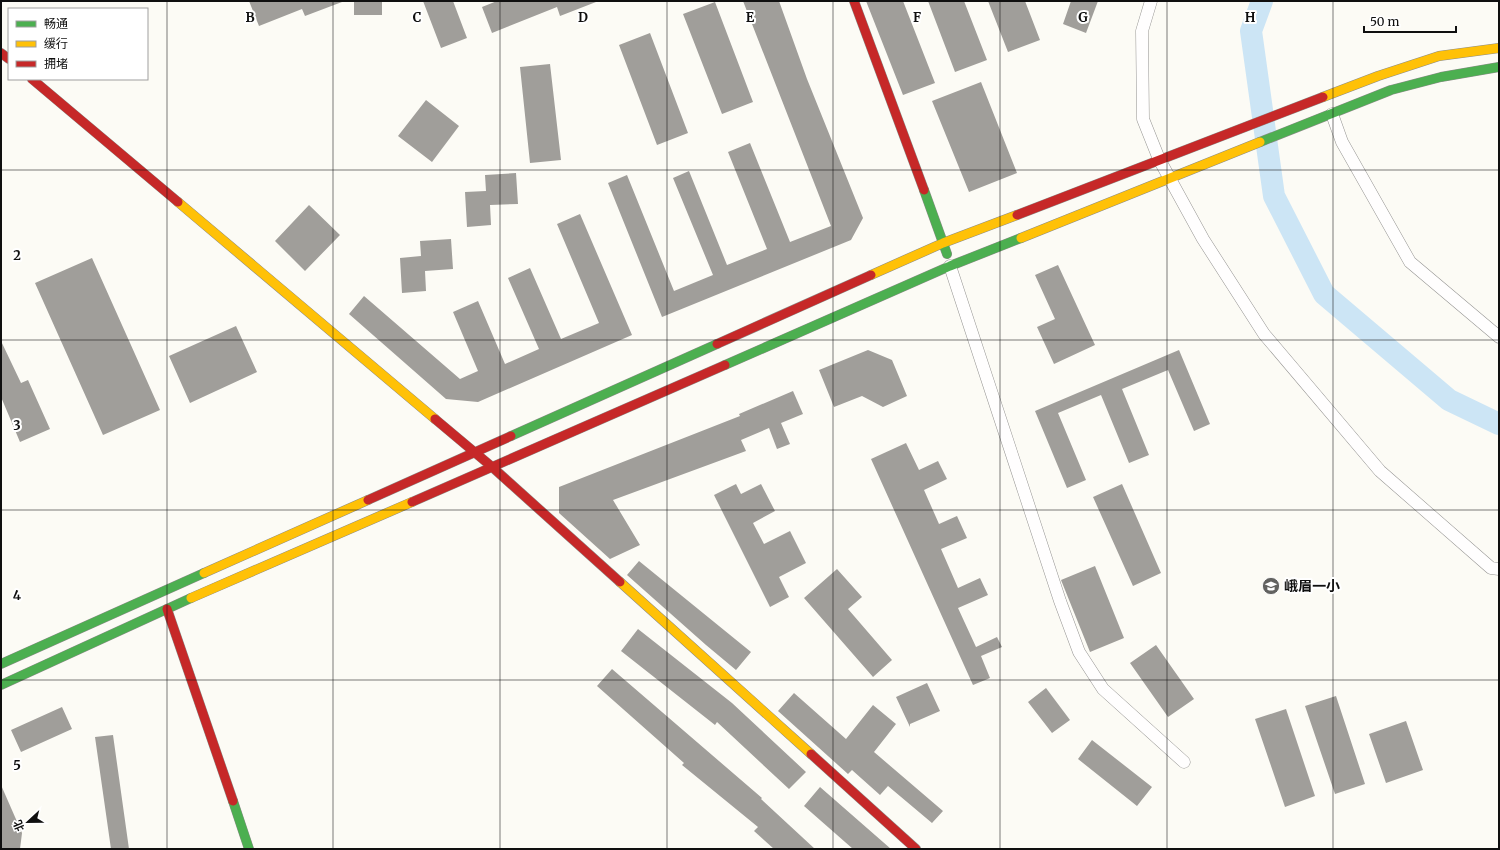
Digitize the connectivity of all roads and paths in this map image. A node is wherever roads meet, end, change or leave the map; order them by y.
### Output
1 (854, 1) edge
2 (1151, 1) edge
3 (1499, 48) edge
4 (1499, 67) edge
5 (33, 80) edge
6 (1328, 116) junction
7 (1159, 160) junction
8 (1170, 179) junction
9 (943, 243) junction
10 (950, 266) junction
11 (1499, 337) edge
12 (475, 454) junction
13 (491, 466) junction
14 (1499, 569) edge
15 (167, 609) junction
16 (1, 664) edge
17 (1, 685) edge
18 (1184, 762) dead end
19 (250, 849) edge
20 (916, 849) edge

1 - 9 main road
2 - 7 street
3 - 7 main road
4 - 6 main road
5 - 12 main road
6 - 8 main road
6 - 11 street
7 - 8 street
7 - 9 main road
8 - 10 main road
8 - 14 street
9 - 10 main road
9 - 12 main road
10 - 13 main road
10 - 18 street
12 - 13 main road
12 - 16 main road
13 - 15 main road
13 - 20 main road
15 - 17 main road
15 - 19 main road

